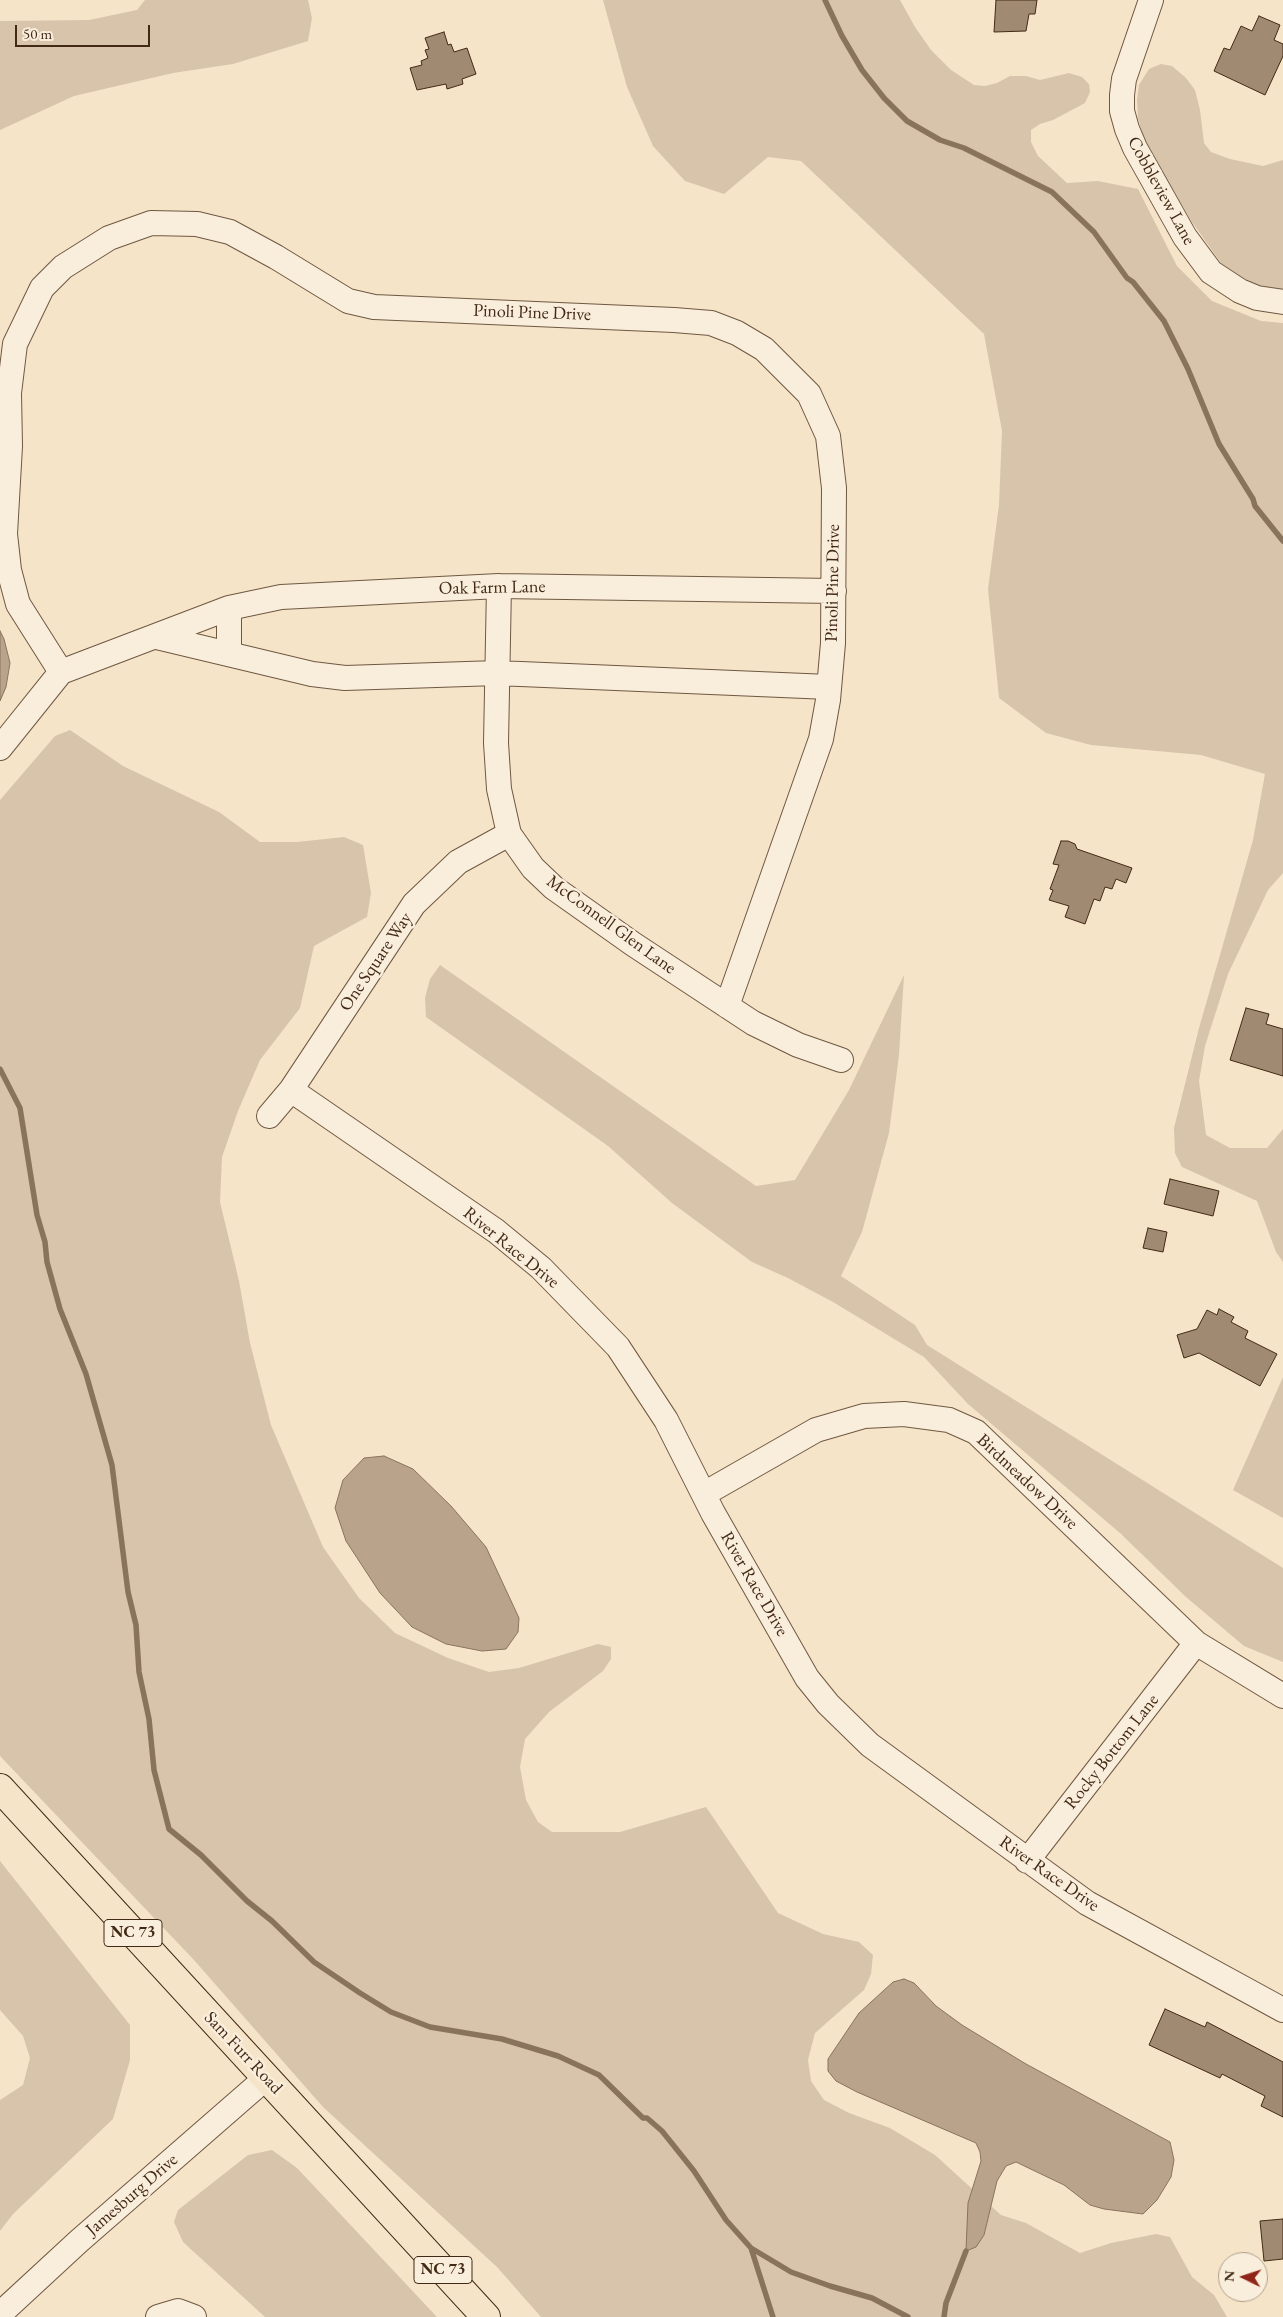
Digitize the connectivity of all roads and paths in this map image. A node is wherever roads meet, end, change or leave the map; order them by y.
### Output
1 (1151, 0) edge
2 (1283, 302) edge
3 (499, 586) junction
4 (834, 592) junction
5 (229, 608) junction
6 (157, 637) junction
7 (229, 654) junction
8 (61, 672) junction
9 (497, 673) junction
10 (829, 687) junction
11 (0, 748) edge
12 (509, 834) junction
13 (727, 1006) junction
14 (841, 1060) dead end
15 (290, 1090) junction
16 (269, 1116) dead end
17 (704, 1494) junction
18 (1196, 1643) junction
19 (1283, 1696) edge
20 (0, 1788) edge
21 (1028, 1861) junction
22 (1283, 2010) edge
23 (266, 2078) junction
24 (0, 2314) edge
25 (158, 2317) edge
26 (194, 2317) edge
27 (486, 2317) edge

1 - 2 street, Cobbleview Lane
3 - 4 street, Oak Farm Lane
3 - 5 street, Oak Farm Lane
3 - 9 street, McConnell Glen Lane
4 - 8 street, Pinoli Pine Drive
4 - 10 street, Pinoli Pine Drive
5 - 6 street, Oak Farm Lane
5 - 7 street
6 - 7 street
6 - 8 street, Oak Farm Lane
7 - 9 street
8 - 11 street
9 - 10 street
9 - 12 street, McConnell Glen Lane
10 - 13 street, Pinoli Pine Drive
12 - 13 street, McConnell Glen Lane
12 - 15 street, One Square Way
13 - 14 street, McConnell Glen Lane
15 - 16 street, One Square Way
15 - 17 street, River Race Drive
17 - 18 street, Birdmeadow Drive
17 - 21 street, River Race Drive
18 - 19 street, Birdmeadow Drive
18 - 21 street, Rocky Bottom Lane
20 - 23 main road, Sam Furr Road / NC 73
21 - 22 street, River Race Drive
23 - 24 street, Jamesburg Drive
23 - 27 main road, Sam Furr Road / NC 73
25 - 26 street

